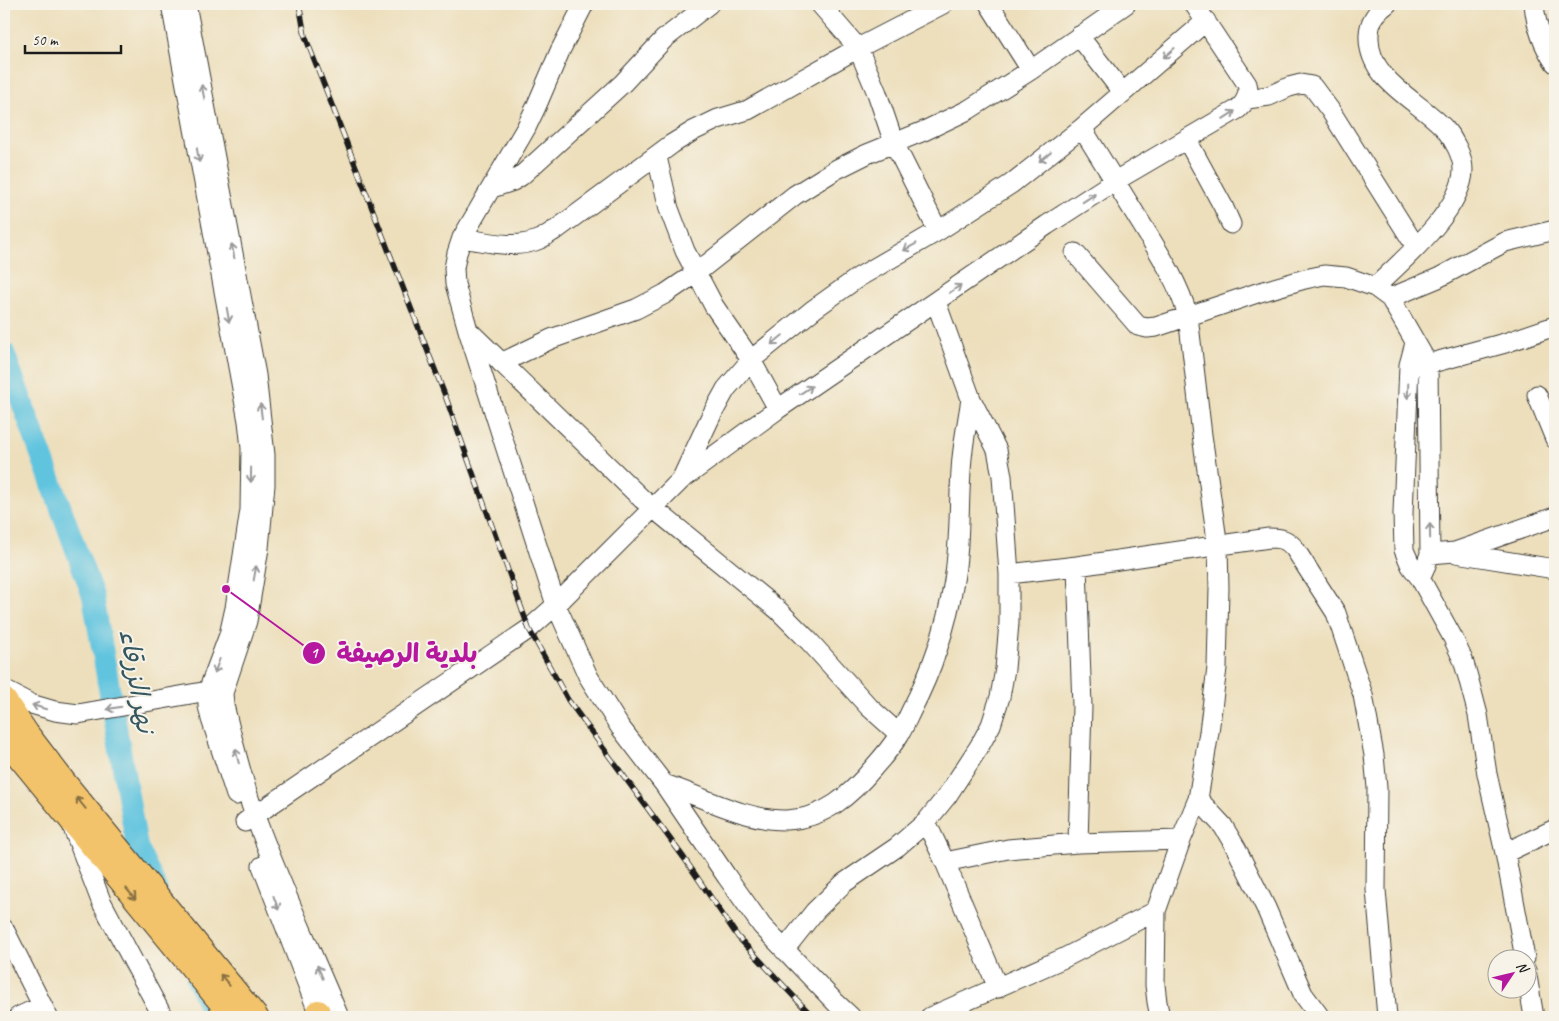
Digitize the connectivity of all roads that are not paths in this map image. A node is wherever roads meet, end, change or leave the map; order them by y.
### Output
1 (171, 4) edge
2 (186, 4) edge
3 (584, 4) edge
4 (708, 4) edge
5 (820, 4) edge
6 (943, 4) edge
7 (989, 4) edge
8 (1126, 4) edge
9 (1194, 4) edge
10 (1387, 4) edge
11 (1534, 4) edge
12 (1206, 21) junction
13 (1079, 36) junction
14 (858, 48) junction
15 (1555, 63) edge
16 (1031, 70) junction
17 (1123, 93) junction
18 (1247, 99) junction
19 (1082, 128) junction
20 (1187, 140) junction
21 (894, 144) junction
22 (657, 156) junction
23 (1115, 181) junction
24 (492, 188) junction
25 (1231, 224) dead end
26 (1555, 230) edge
27 (938, 231) junction
28 (462, 238) junction
29 (1416, 247) junction
30 (1075, 253) dead end
31 (696, 273) junction
32 (1383, 293) junction
33 (936, 302) junction
34 (1188, 316) junction
35 (1555, 326) edge
36 (468, 330) junction
37 (1415, 343) junction
38 (751, 360) junction
39 (502, 363) junction
40 (1428, 364) junction
41 (1408, 365) junction
42 (248, 377) junction
43 (1537, 395) dead end
44 (971, 399) junction
45 (778, 409) junction
46 (710, 418) junction
47 (1555, 438) edge
48 (736, 440) junction
49 (681, 480) junction
50 (654, 509) junction
51 (1555, 517) edge
52 (1218, 547) junction
53 (1455, 552) junction
54 (1430, 554) junction
55 (1077, 566) junction
56 (1555, 569) edge
57 (1009, 574) junction
58 (1420, 578) junction
59 (556, 605) junction
60 (4, 690) edge
61 (215, 692) junction
62 (4, 700) edge
63 (900, 734) junction
64 (4, 738) edge
65 (244, 784) junction
66 (664, 784) junction
67 (284, 794) junction
68 (1198, 799) junction
69 (67, 813) junction
70 (249, 816) junction
71 (926, 822) junction
72 (1555, 829) edge
73 (1181, 840) junction
74 (1078, 843) junction
75 (267, 848) junction
76 (106, 849) junction
77 (1505, 853) junction
78 (945, 862) junction
79 (1156, 912) junction
80 (4, 929) edge
81 (1523, 948) edge
82 (784, 950) junction
83 (998, 988) junction
84 (1531, 998) edge
85 (45, 1012) edge
86 (324, 1016) edge
87 (18, 1017) edge
88 (163, 1017) edge
89 (233, 1017) edge
90 (256, 1017) edge
91 (851, 1017) edge
92 (930, 1017) edge
93 (1160, 1017) edge
94 (1320, 1017) edge
95 (1387, 1017) edge
96 (1534, 1017) edge

1 -> 42 street
42 -> 2 street
3 - 24 street
4 - 24 street
5 - 14 street
6 - 14 street
7 - 16 street
8 - 13 street
9 - 12 street
10 - 29 street
11 - 15 street
12 -> 17 street
12 - 18 street
13 - 16 street
13 - 17 street
14 - 21 street
14 - 22 street
16 - 21 street
17 - 19 street
20 -> 18 street
18 - 29 street
19 - 23 street
19 -> 27 street
20 - 23 street
20 - 25 street
21 - 27 street
21 - 31 street
22 - 28 street
22 - 31 street
33 -> 23 street
23 - 34 street
24 - 28 street
26 - 32 street
27 -> 38 street
28 - 36 street
29 - 32 street
30 - 34 street
31 - 38 street
31 - 39 street
32 - 34 street
32 - 37 street
33 - 44 street
45 -> 33 street
34 - 52 street
35 - 40 street
36 - 39 street
36 - 59 street
37 - 40 street
37 - 41 street
38 - 45 street
38 - 46 street
39 - 50 street
40 - 41 street
54 -> 40 street
41 -> 58 street
42 - 61 street
43 - 47 street
44 - 57 street
44 - 63 street
45 - 48 street
46 - 48 street
46 - 49 street
48 - 49 street
49 - 50 street
50 - 59 street
50 - 63 street
51 - 53 street
52 - 55 street
52 - 68 street
52 - 95 street
53 - 54 street
53 - 56 street
54 - 58 street
55 - 57 street
55 - 74 street
57 - 71 street
58 - 77 street
59 - 66 street
59 - 67 street
61 -> 60 street
65 -> 61 street
61 - 70 street
76 -> 62 main road
63 - 66 street
64 - 69 main road
65 - 67 street
65 - 70 street
66 - 82 street
67 - 70 street
67 - 75 street
68 - 73 street
68 - 94 street
69 - 76 main road
69 - 88 street
70 - 75 street
70 -> 86 street
71 - 78 street
71 - 82 street
72 - 77 street
73 - 74 street
73 - 79 street
74 - 78 street
86 -> 75 street
76 -> 89 main road
90 -> 76 main road
77 - 81 street
78 - 83 street
79 - 83 street
79 - 93 street
80 - 85 street
82 - 91 street
83 - 92 street
84 - 96 street
85 - 87 street

